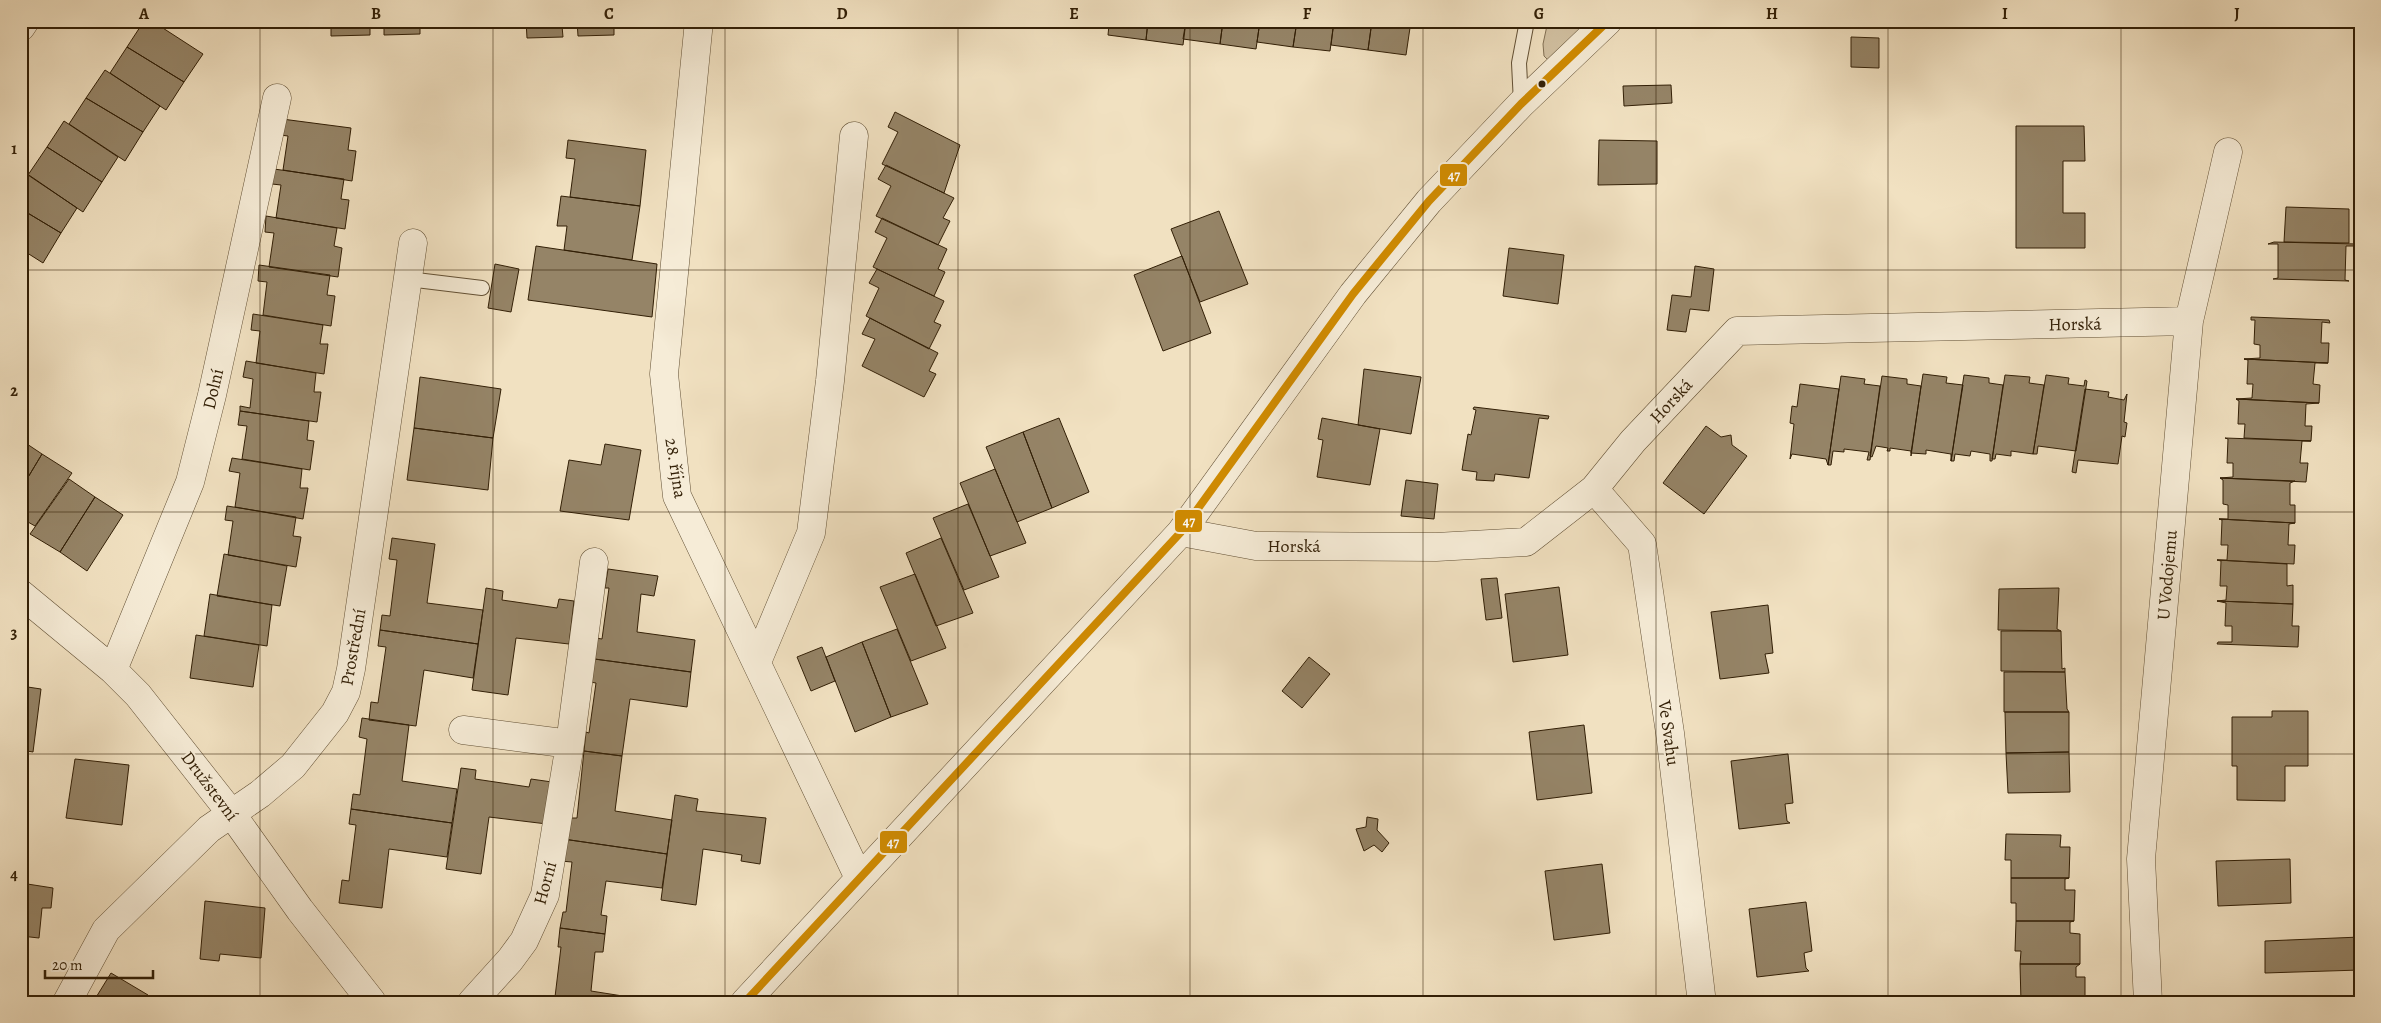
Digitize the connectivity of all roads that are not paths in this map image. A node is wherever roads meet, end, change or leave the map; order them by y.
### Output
1 (26, 21) edge
2 (699, 21) edge
3 (1527, 21) edge
4 (1608, 21) edge
5 (21, 26) edge
6 (277, 98) dead end
7 (1521, 104) junction
8 (854, 136) dead end
9 (2228, 152) dead end
10 (413, 243) dead end
11 (408, 279) junction
12 (482, 288) dead end
13 (2189, 322) junction
14 (1594, 489) junction
15 (1182, 532) junction
16 (594, 562) dead end
17 (21, 594) edge
18 (757, 662) junction
19 (113, 670) junction
20 (463, 730) dead end
21 (570, 744) junction
22 (231, 813) junction
23 (859, 878) junction
24 (1701, 996) dead end
25 (67, 1002) edge
26 (372, 1002) edge
27 (472, 1002) edge
28 (745, 1002) edge
29 (2148, 1002) edge

1 - 5 street
2 - 18 street, 28. října
3 - 7 lane
4 - 7 street
6 - 19 street, Dolní
7 - 15 street
8 - 18 street
9 - 13 street, U Vodojemu
10 - 11 street, Prostřední
11 - 12 lane
11 - 22 street, Prostřední
13 - 14 street, Horská
13 - 29 street, U Vodojemu
14 - 15 street, Horská
14 - 24 street, Ve Svahu
15 - 23 street
16 - 21 street, Horní
17 - 19 street, Družstevní
18 - 23 street, 28. října
19 - 22 street, Družstevní
20 - 21 street
21 - 27 street, Horní
22 - 25 street, Prostřední
22 - 26 street, Družstevní
23 - 28 street

